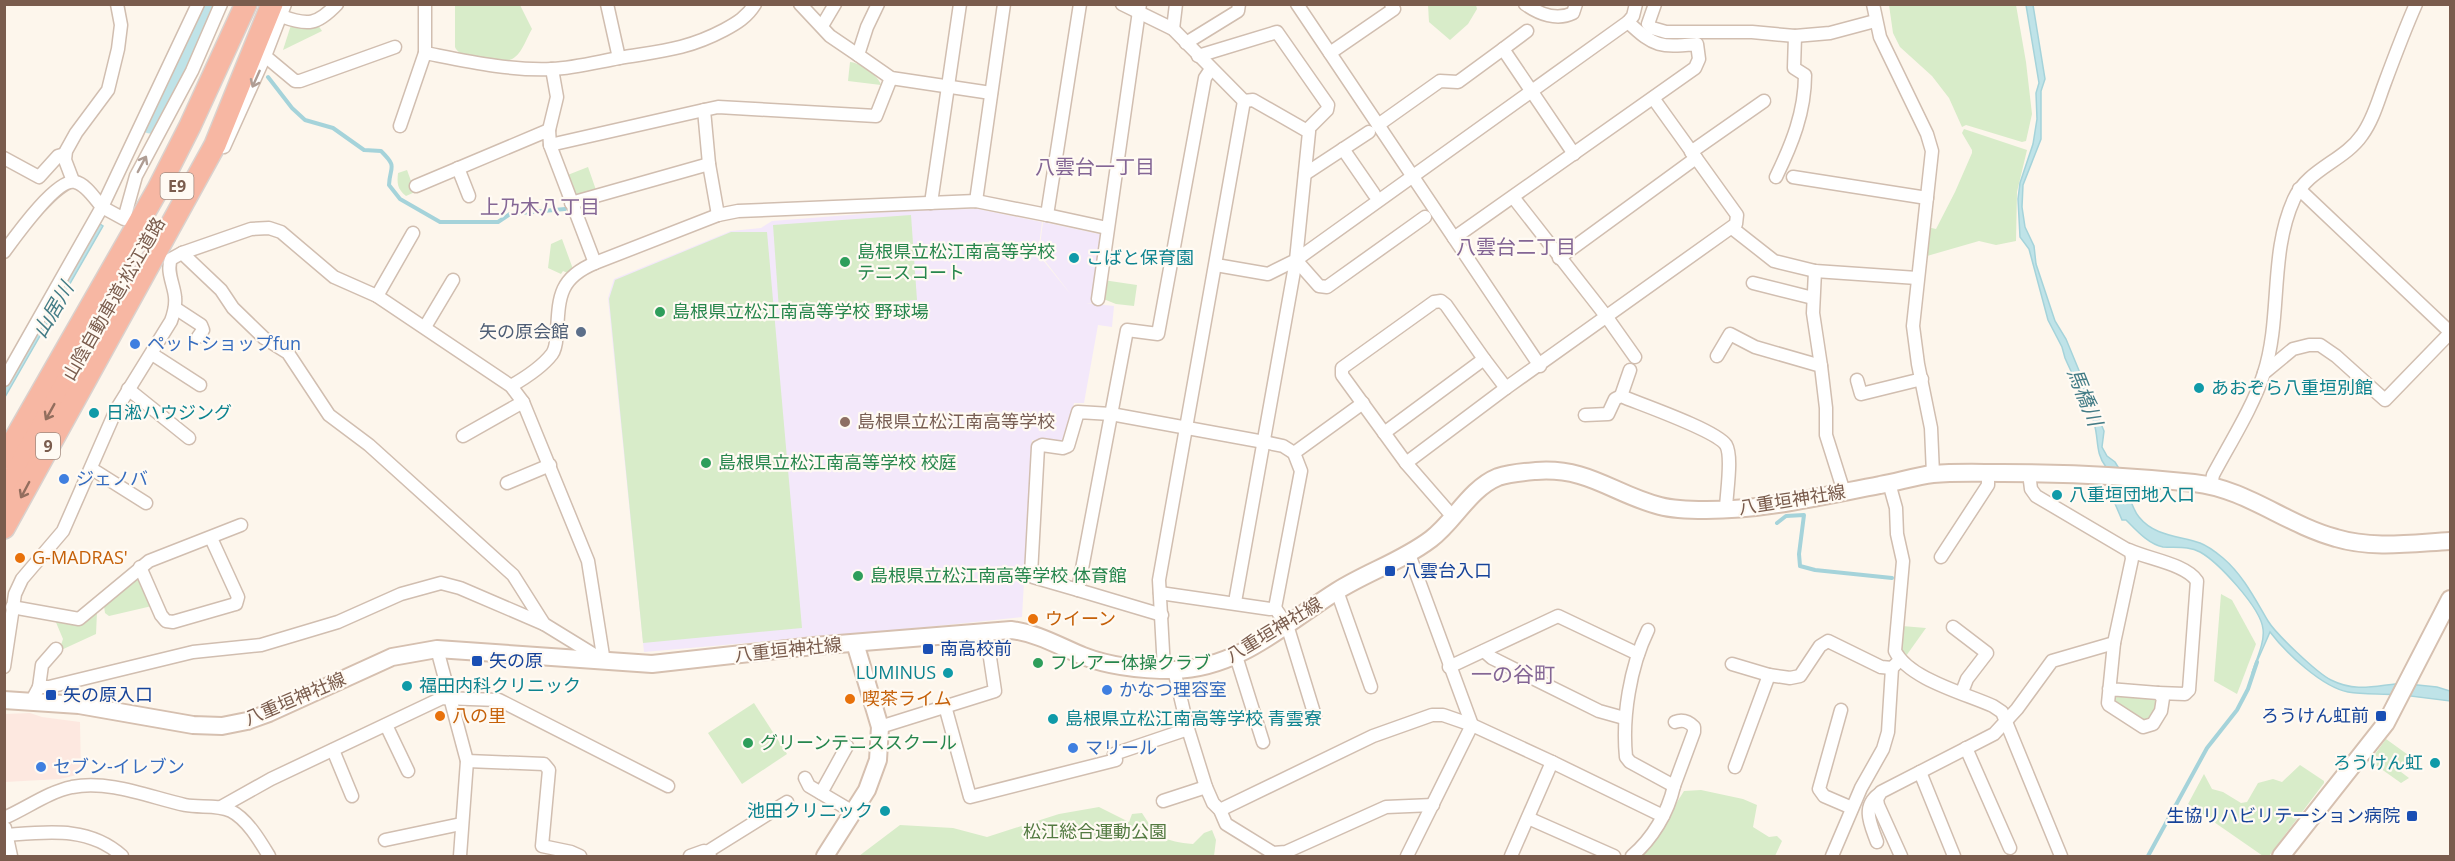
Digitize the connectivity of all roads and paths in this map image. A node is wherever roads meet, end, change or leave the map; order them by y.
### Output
1 (117, 4) edge
2 (198, 4) edge
3 (221, 4) edge
4 (237, 4) edge
5 (246, 4) edge
6 (337, 4) edge
7 (607, 4) edge
8 (755, 4) edge
9 (800, 4) edge
10 (835, 4) edge
11 (879, 4) edge
12 (960, 4) edge
13 (1004, 4) edge
14 (1080, 4) edge
15 (1122, 4) edge
16 (1176, 4) edge
17 (1239, 4) edge
18 (1297, 4) edge
19 (1391, 4) edge
20 (1525, 4) edge
21 (1576, 4) edge
22 (1636, 4) edge
23 (1655, 4) edge
24 (1873, 4) edge
25 (2416, 4) edge
26 (425, 6) edge
27 (276, 7) edge
28 (1139, 9) edge
29 (1875, 21) junction
30 (1628, 22) junction
31 (822, 26) junction
32 (1173, 29) junction
33 (1527, 31) dead end
34 (1795, 36) junction
35 (1697, 39) junction
36 (1186, 43) junction
37 (395, 46) dead end
38 (1503, 49) junction
39 (425, 52) junction
40 (1330, 53) junction
41 (858, 55) junction
42 (266, 56) junction
43 (1198, 56) junction
44 (619, 58) junction
45 (552, 69) junction
46 (1211, 69) junction
47 (891, 78) junction
48 (948, 87) junction
49 (1530, 91) junction
50 (991, 93) junction
51 (1653, 98) junction
52 (1244, 101) junction
53 (1764, 101) dead end
54 (704, 110) junction
55 (400, 126) dead end
56 (1308, 129) junction
57 (1373, 129) junction
58 (549, 130) junction
59 (550, 145) junction
60 (1343, 149) junction
61 (65, 154) junction
62 (1574, 154) junction
63 (1694, 155) junction
64 (4, 158) edge
65 (709, 164) junction
66 (458, 168) junction
67 (1305, 174) junction
68 (1413, 176) junction
69 (1776, 177) dead end
70 (1793, 177) dead end
71 (73, 181) junction
72 (416, 186) dead end
73 (2299, 189) junction
74 (1374, 194) dead end
75 (469, 196) dead end
76 (1513, 197) junction
77 (1927, 198) junction
78 (976, 201) junction
79 (572, 203) junction
80 (931, 203) junction
81 (102, 207) junction
82 (180, 209) junction
83 (718, 215) junction
84 (1047, 215) junction
85 (1425, 217) dead end
86 (124, 219) junction
87 (1107, 228) junction
88 (1732, 228) junction
89 (413, 233) dead end
90 (1454, 238) junction
91 (4, 252) edge
92 (170, 254) junction
93 (1559, 258) junction
94 (1296, 260) junction
95 (595, 263) junction
96 (1216, 265) junction
97 (1815, 271) junction
98 (1917, 278) junction
99 (1753, 283) dead end
100 (460, 294) dead end
101 (377, 296) junction
102 (1813, 298) junction
103 (1098, 299) dead end
104 (175, 309) junction
105 (1606, 316) junction
106 (425, 327) junction
107 (2451, 332) edge
108 (198, 337) dead end
109 (152, 354) junction
110 (71, 357) junction
111 (1635, 357) dead end
112 (1717, 357) dead end
113 (1484, 359) junction
114 (1540, 366) junction
115 (1821, 366) junction
116 (1630, 370) dead end
117 (2264, 373) junction
118 (1922, 378) junction
119 (4, 380) edge
120 (1857, 380) dead end
121 (200, 385) dead end
122 (511, 386) junction
123 (1506, 388) junction
124 (128, 389) junction
125 (1621, 396) junction
126 (523, 402) junction
127 (1363, 403) junction
128 (1111, 414) junction
129 (1585, 415) dead end
130 (1187, 429) junction
131 (4, 430) edge
132 (1384, 433) junction
133 (463, 436) dead end
134 (189, 438) dead end
135 (1264, 442) junction
136 (1294, 453) junction
137 (4, 458) edge
138 (1406, 463) junction
139 (550, 465) junction
140 (92, 469) junction
141 (1988, 473) junction
142 (2029, 473) junction
143 (1933, 474) junction
144 (507, 483) dead end
145 (1890, 483) junction
146 (2211, 485) junction
147 (1844, 492) junction
148 (4, 494) edge
149 (146, 503) dead end
150 (1726, 510) junction
151 (1452, 517) junction
152 (241, 525) dead end
153 (4, 528) edge
154 (211, 538) junction
155 (2451, 541) edge
156 (2129, 550) junction
157 (1409, 554) junction
158 (1941, 557) dead end
159 (140, 567) junction
160 (1078, 590) junction
161 (1337, 591) junction
162 (1160, 593) junction
163 (2451, 599) edge
164 (1235, 602) junction
165 (12, 607) junction
166 (1275, 608) junction
167 (1162, 615) junction
168 (544, 624) junction
169 (1287, 625) junction
170 (1953, 627) dead end
171 (1648, 630) dead end
172 (986, 631) junction
173 (855, 643) junction
174 (2114, 643) junction
175 (56, 649) dead end
176 (437, 649) junction
177 (1484, 651) junction
178 (1638, 654) junction
179 (1236, 656) junction
180 (604, 662) junction
181 (1732, 664) dead end
182 (1896, 664) junction
183 (4, 667) edge
184 (1449, 667) junction
185 (1169, 670) junction
186 (1769, 675) junction
187 (39, 687) junction
188 (1371, 687) dead end
189 (2109, 689) junction
190 (1962, 692) junction
191 (2158, 693) junction
192 (450, 698) junction
193 (4, 702) edge
194 (28, 702) junction
195 (945, 706) junction
196 (1841, 710) dead end
197 (1315, 716) dead end
198 (1624, 718) junction
199 (2005, 720) junction
200 (1675, 722) dead end
201 (386, 725) junction
202 (1472, 725) junction
203 (880, 727) junction
204 (1188, 729) junction
205 (1263, 742) dead end
206 (847, 746) dead end
207 (1966, 748) junction
208 (333, 750) junction
209 (467, 761) junction
210 (1552, 762) junction
211 (1735, 767) dead end
212 (408, 771) dead end
213 (1920, 772) junction
214 (805, 778) dead end
215 (668, 786) dead end
216 (1674, 786) junction
217 (1206, 787) junction
218 (1881, 792) junction
219 (821, 793) junction
220 (352, 796) dead end
221 (1163, 801) dead end
222 (787, 802) dead end
223 (1433, 804) junction
224 (221, 807) junction
225 (1852, 808) junction
226 (1220, 810) junction
227 (854, 812) junction
228 (1663, 816) junction
229 (4, 818) edge
230 (1528, 818) junction
231 (461, 824) junction
232 (5, 831) edge
233 (385, 840) dead end
234 (1877, 842) dead end
235 (2010, 848) dead end
236 (542, 851) edge
237 (709, 854) edge
238 (11, 856) edge
239 (122, 856) edge
240 (269, 856) edge
241 (460, 856) edge
242 (580, 856) edge
243 (690, 856) edge
244 (825, 856) edge
245 (1407, 856) edge
246 (1511, 856) edge
247 (1614, 856) edge
248 (1632, 856) edge
249 (1832, 856) edge
250 (1901, 856) edge
251 (1954, 856) edge
252 (2061, 856) edge
253 (2280, 856) edge

1 - 61 street
2 - 81 street
86 -> 3 street
4 - 86 highway
5 - 110 highway, 山陰自動車道;松江道路 / E9
6 - 27 street
7 - 44 street
8 - 44 street
9 - 31 street
10 - 31 street
11 - 41 street
12 - 48 street
13 - 50 street
14 - 84 street
15 - 28 street
16 - 32 street
17 - 36 street
18 - 40 street
19 - 40 street
20 - 21 street
22 - 30 street
23 - 35 street
24 - 29 street
25 - 73 street
26 - 39 street
27 - 42 street
27 - 82 highway
27 - 110 highway, 山陰自動車道;松江道路 / E9
28 - 32 street
28 - 87 street
29 - 34 street
29 - 77 street
30 - 35 street
30 - 49 street
31 - 41 street
32 - 36 street
33 - 38 street
34 - 35 street
34 - 69 street
35 - 51 street
36 - 43 street
37 - 42 street
38 - 49 street
38 - 57 street
39 - 45 street
39 - 55 street
40 - 57 street
41 - 47 street
42 -> 82 street
43 - 46 street
43 - 56 street
44 - 45 street
45 - 58 street
46 - 52 street
46 - 128 street
47 - 48 street
47 - 54 street
48 - 50 street
48 - 80 street
49 - 62 street
49 - 68 street
50 - 78 street
51 - 62 street
51 - 63 street
52 - 56 street
52 - 96 street
53 - 63 street
54 - 59 street
54 - 65 street
56 - 67 street
57 - 60 street
57 - 68 street
58 - 59 street
58 - 66 street
59 - 79 street
60 - 67 street
60 - 74 street
61 - 64 street
61 - 71 street
62 - 76 street
63 - 88 street
63 - 93 street
65 - 79 street
65 - 83 street
66 - 72 street
66 - 75 street
67 - 94 street
68 - 90 street
68 - 94 street
70 - 77 street
71 - 81 street
71 - 91 street
73 - 107 street
73 - 117 street
76 - 90 street
76 - 93 street
77 - 98 street
78 - 80 street
78 - 84 street
79 - 95 street
80 - 83 street
81 - 86 street
81 - 119 street
82 - 92 highway, 9
83 - 95 street
84 - 87 street
85 - 94 street
86 - 131 highway
87 - 103 street
88 - 97 street
88 - 105 street
89 - 101 street
90 - 114 street
92 - 101 street
92 - 104 street
92 -> 153 highway, 9
92 - 168 street
93 - 105 street
94 - 96 street
94 - 135 street
95 - 122 street
96 - 130 street
97 - 98 street
97 - 102 street
98 - 118 street
99 - 102 street
100 - 106 street
101 - 106 street
102 - 115 street
104 - 108 street
104 - 109 street
105 - 111 street
105 - 114 street
106 - 122 street
107 - 117 street
109 - 121 street
109 - 124 street
110 - 137 highway, 山陰自動車道;松江道路 / E9
110 -> 148 highway, 山陰自動車道;松江道路 / E9
112 - 115 street
113 - 123 street
113 - 127 street
113 - 132 street
114 - 123 street
115 - 147 street
116 - 125 street
117 - 146 street
118 - 120 street
118 - 143 street
122 - 126 street
123 - 138 street
124 - 134 street
124 - 140 street
125 - 129 street
125 - 150 street
126 - 133 street
126 - 139 street
127 - 132 street
127 - 136 street
128 - 130 street
128 - 160 street
128 - 160 street
130 - 135 street
130 - 162 street
132 - 138 street
135 - 136 street
135 - 164 street
136 - 166 street
138 - 151 street
139 - 144 street
139 - 180 street
140 - 149 street
140 - 165 street
141 - 142 main road, 八重垣神社線
141 - 143 main road, 八重垣神社線
141 - 158 street
142 - 146 main road, 八重垣神社線
142 - 156 street
143 - 145 main road, 八重垣神社線
145 - 147 main road, 八重垣神社線
145 - 182 street
146 - 155 main road, 八重垣神社線
147 - 150 main road, 八重垣神社線
150 - 151 main road, 八重垣神社線
151 - 157 main road, 八重垣神社線
152 - 154 street
154 - 159 street
154 - 159 street
156 - 174 street
156 - 191 street
157 - 161 main road, 八重垣神社線
157 - 184 street
159 - 165 street
160 - 167 street
161 - 169 main road, 八重垣神社線
161 - 188 street
162 - 164 street
162 - 167 street
163 - 253 main road
164 - 166 street
165 - 183 street
166 - 169 street
167 - 185 street
168 - 180 street
168 - 187 street
169 - 179 main road, 八重垣神社線
169 - 197 street
170 - 190 street
171 - 178 street
172 - 173 main road, 八重垣神社線
172 - 185 main road, 八重垣神社線
172 - 195 street
173 - 180 main road, 八重垣神社線
173 - 203 main road
174 - 189 street
174 - 199 street
175 - 187 street
176 - 180 main road, 八重垣神社線
176 - 192 street
176 - 194 main road, 八重垣神社線
177 - 178 street
177 - 184 street
177 - 198 street
178 - 198 street
179 - 185 main road, 八重垣神社線
179 - 205 street
181 - 186 street
182 - 186 street
182 - 190 street
182 - 225 street
184 - 202 street
185 - 204 street
186 - 211 street
187 - 194 street
189 - 191 street
189 - 191 street
190 - 199 street
192 - 201 street
192 - 209 street
192 - 215 street
193 - 194 main road, 八重垣神社線
195 - 203 street
195 - 204 street
196 - 225 street
198 - 216 street
199 - 207 street
199 - 252 street
200 - 216 street
201 - 208 street
201 - 212 street
202 - 210 street
202 - 223 street
202 - 226 street
203 - 227 main road
204 - 217 street
206 - 219 street
207 - 213 street
207 - 235 street
208 - 220 street
208 - 224 street
209 - 231 street
209 - 236 street
210 - 228 street
210 - 230 street
213 - 218 street
213 - 251 street
214 - 219 street
216 - 228 street
217 - 221 street
217 - 226 street
218 - 234 street
218 - 250 street
219 - 227 street
222 - 237 street
223 - 226 street
223 - 245 street
224 - 229 street
224 - 240 street
225 - 249 street
227 - 244 main road
228 - 248 street
230 - 246 street
230 - 247 street
231 - 233 street
231 - 241 street
232 - 238 street
232 - 239 street
236 - 242 street
237 - 243 street

